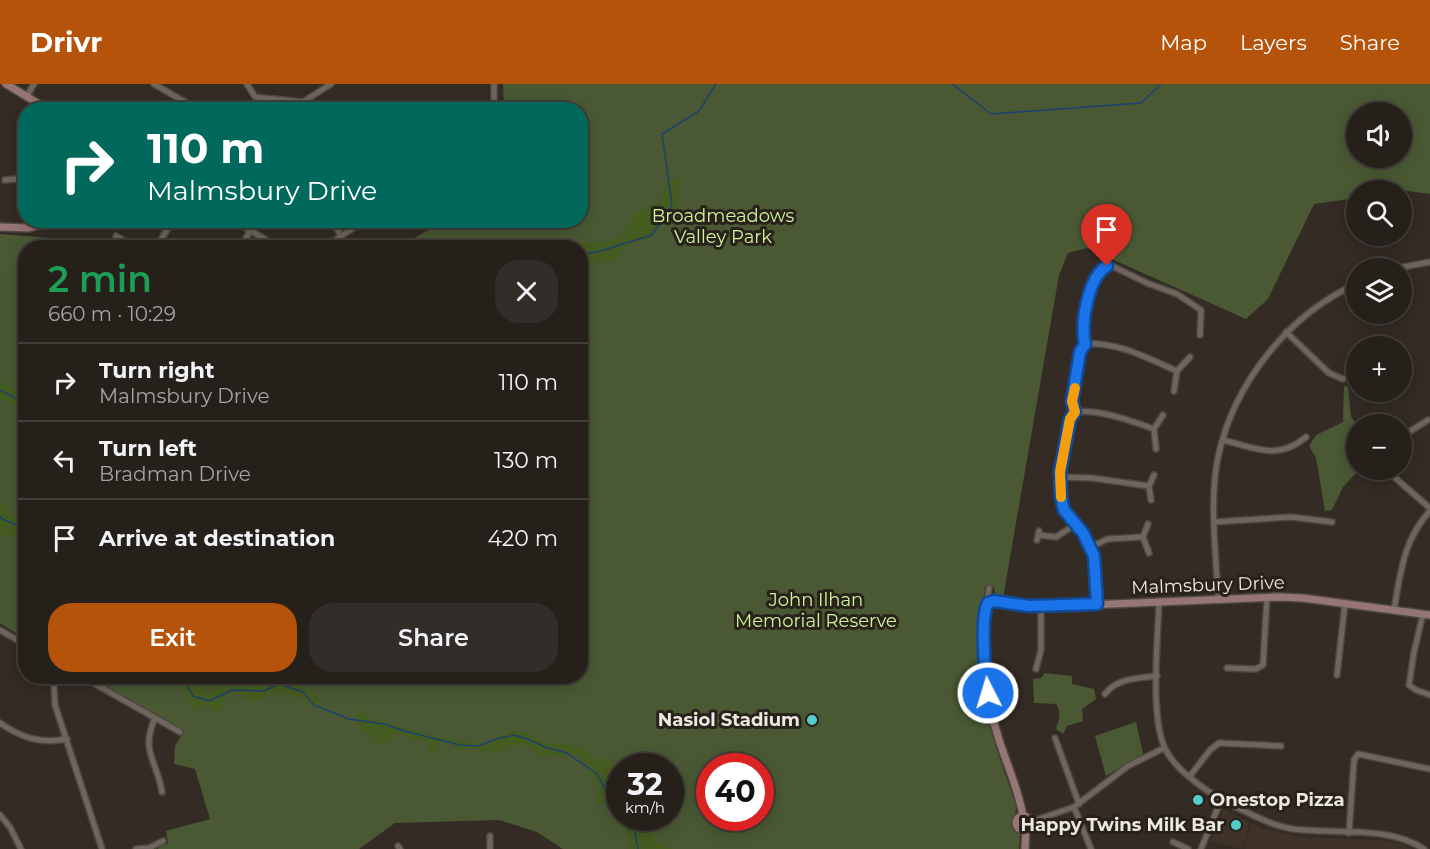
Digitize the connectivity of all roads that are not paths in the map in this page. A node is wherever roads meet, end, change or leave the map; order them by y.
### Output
1 (6, 84) edge
2 (34, 84) edge
3 (154, 84) edge
4 (248, 84) edge
5 (331, 84) edge
6 (494, 84) edge
7 (27, 96) junction
8 (36, 102) edge
9 (185, 102) edge
10 (494, 102) edge
11 (18, 179) edge
12 (5, 180) dead end
13 (0, 227) edge
14 (18, 228) edge
15 (245, 228) edge
16 (337, 228) edge
17 (354, 228) edge
18 (250, 231) junction
19 (116, 236) dead end
20 (341, 237) junction
21 (123, 240) edge
22 (245, 240) edge
23 (265, 240) edge
24 (336, 240) edge
25 (1430, 262) edge
26 (1412, 265) edge
27 (1346, 289) edge
28 (1286, 332) junction
29 (1200, 335) dead end
30 (1085, 344) junction
31 (1190, 357) dead end
32 (1177, 371) junction
33 (1346, 378) edge
34 (1174, 391) dead end
35 (1075, 412) junction
36 (1163, 415) dead end
37 (1428, 420) dead end
38 (1154, 429) junction
39 (1412, 430) edge
40 (1306, 437) dead end
41 (1223, 440) junction
42 (1156, 449) dead end
43 (1154, 475) dead end
44 (1060, 477) junction
45 (1397, 480) edge
46 (1149, 486) junction
47 (1151, 500) dead end
48 (1430, 509) edge
49 (1215, 522) junction
50 (1332, 522) dead end
51 (1076, 525) junction
52 (1148, 525) dead end
53 (1038, 535) dead end
54 (1143, 537) junction
55 (1090, 547) junction
56 (1149, 553) dead end
57 (989, 588) dead end
58 (1267, 597) junction
59 (1218, 598) junction
60 (1159, 601) junction
61 (1345, 603) junction
62 (987, 604) junction
63 (1097, 604) junction
64 (1041, 606) junction
65 (1394, 610) junction
66 (1427, 615) edge
67 (0, 630) edge
68 (18, 640) edge
69 (1227, 668) dead end
70 (1036, 669) dead end
71 (1337, 675) dead end
72 (1157, 676) junction
73 (54, 684) edge
74 (95, 684) edge
75 (1105, 694) dead end
76 (1430, 695) edge
77 (155, 718) junction
78 (0, 723) edge
79 (180, 732) dead end
80 (1055, 738) dead end
81 (67, 739) junction
82 (1281, 746) dead end
83 (1164, 748) junction
84 (1430, 769) edge
85 (1190, 776) junction
86 (162, 792) dead end
87 (1221, 800) junction
88 (1077, 806) junction
89 (0, 815) edge
90 (1023, 816) junction
91 (1030, 822) junction
92 (1026, 830) junction
93 (1348, 832) junction
94 (490, 836) dead end
95 (163, 841) dead end
96 (1173, 842) dead end
97 (150, 848) edge
98 (21, 849) edge
99 (102, 849) edge
100 (136, 849) edge
101 (490, 849) edge
102 (1024, 849) edge
103 (1091, 849) edge
104 (1188, 849) edge
105 (1201, 849) edge
106 (1424, 849) edge

1 - 7 street
2 - 7 street
3 - 9 street
4 - 5 street
6 - 10 street
7 - 8 street
11 - 12 street
13 - 14 street
15 - 18 street
16 - 20 street
17 - 20 street
18 - 22 street
18 - 23 street
19 - 21 street
20 - 24 street
25 - 26 street
27 - 28 street
28 - 33 street
28 - 41 street
29 - 30 street
30 - 32 street
30 - 35 street
31 - 32 street
32 - 34 street
35 - 38 street
35 - 44 street
36 - 38 street
37 - 39 street
38 - 42 street
40 - 41 street
41 - 49 street
43 - 46 street
44 - 46 street
44 - 51 street
45 - 48 street
46 - 47 street
48 - 65 street
49 - 50 street
49 - 59 street
51 - 53 street
51 - 55 street
52 - 54 street
54 - 55 street
54 - 56 street
55 - 63 street
57 - 62 street
58 - 59 street, Malmsbury Drive
58 - 61 street, Malmsbury Drive
58 - 69 street
59 - 60 street, Malmsbury Drive
60 - 63 street, Malmsbury Drive
60 - 72 street
61 - 65 street, Malmsbury Drive
61 - 71 street
62 - 64 street, Malmsbury Drive
62 - 90 street
63 - 64 street, Malmsbury Drive
64 - 70 street
65 - 66 street, Malmsbury Drive
66 - 76 street
67 - 68 street
72 - 75 street
72 - 83 street
73 - 81 street
74 - 77 street
77 - 79 street
77 - 86 street
78 - 81 street
80 - 88 street
81 - 99 street
82 - 85 street
83 - 85 street
83 - 88 street
84 - 93 street
85 - 87 street
87 - 93 street
87 - 105 street
88 - 91 street
88 - 103 street
89 - 98 street
90 - 91 street
90 - 92 street
91 - 92 street
92 - 102 street
93 - 106 street
94 - 101 street
95 - 97 street
96 - 104 street
97 - 100 street

